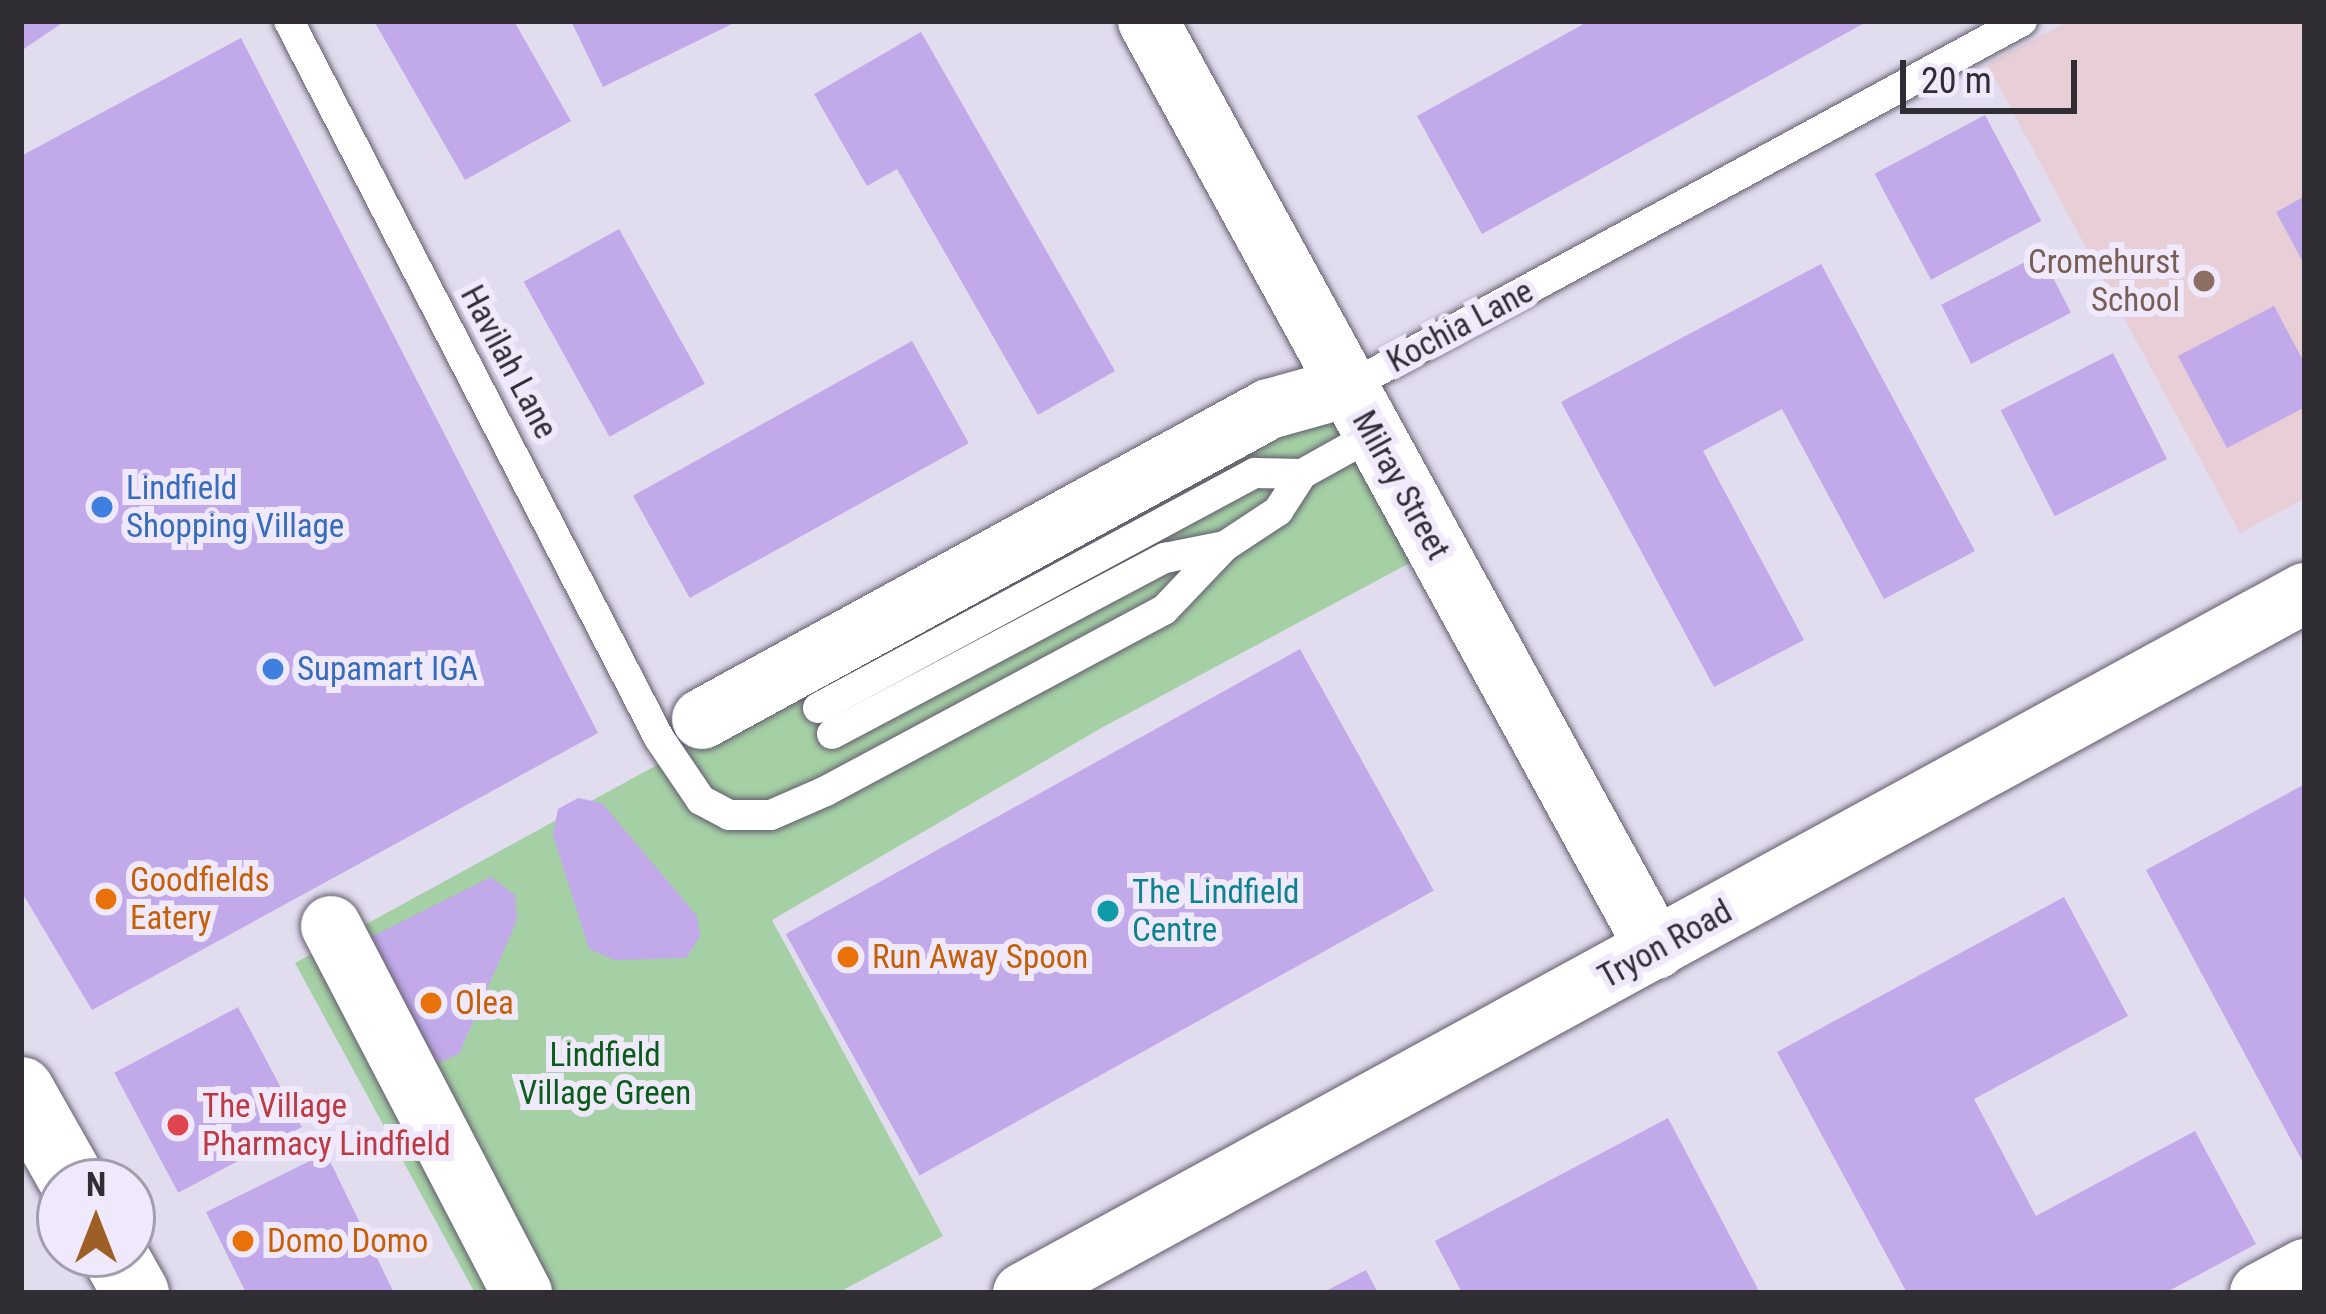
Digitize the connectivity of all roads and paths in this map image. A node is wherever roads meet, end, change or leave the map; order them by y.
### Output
1 (289, 21) edge
2 (1148, 21) edge
3 (2022, 21) edge
4 (1361, 410) junction
5 (1302, 474) junction
6 (1225, 546) junction
7 (2305, 593) edge
8 (681, 728) junction
9 (331, 926) dead end
10 (1656, 949) junction
11 (21, 1090) edge
12 (59, 1158) edge
13 (2305, 1268) edge
14 (522, 1293) edge
15 (1023, 1293) edge
16 (2260, 1293) edge

1 - 8 lane, Havilah Lane
2 - 4 street, Milray Street
3 - 4 lane, Kochia Lane
4 - 5 lane
4 - 8 street, Kochia Lane
4 - 10 street, Milray Street
5 - 6 lane
5 - 6 lane
6 - 8 lane, Havilah Lane
7 - 10 street, Tryon Road
9 - 14 street
10 - 15 street, Tryon Road
11 - 12 street
13 - 16 street

